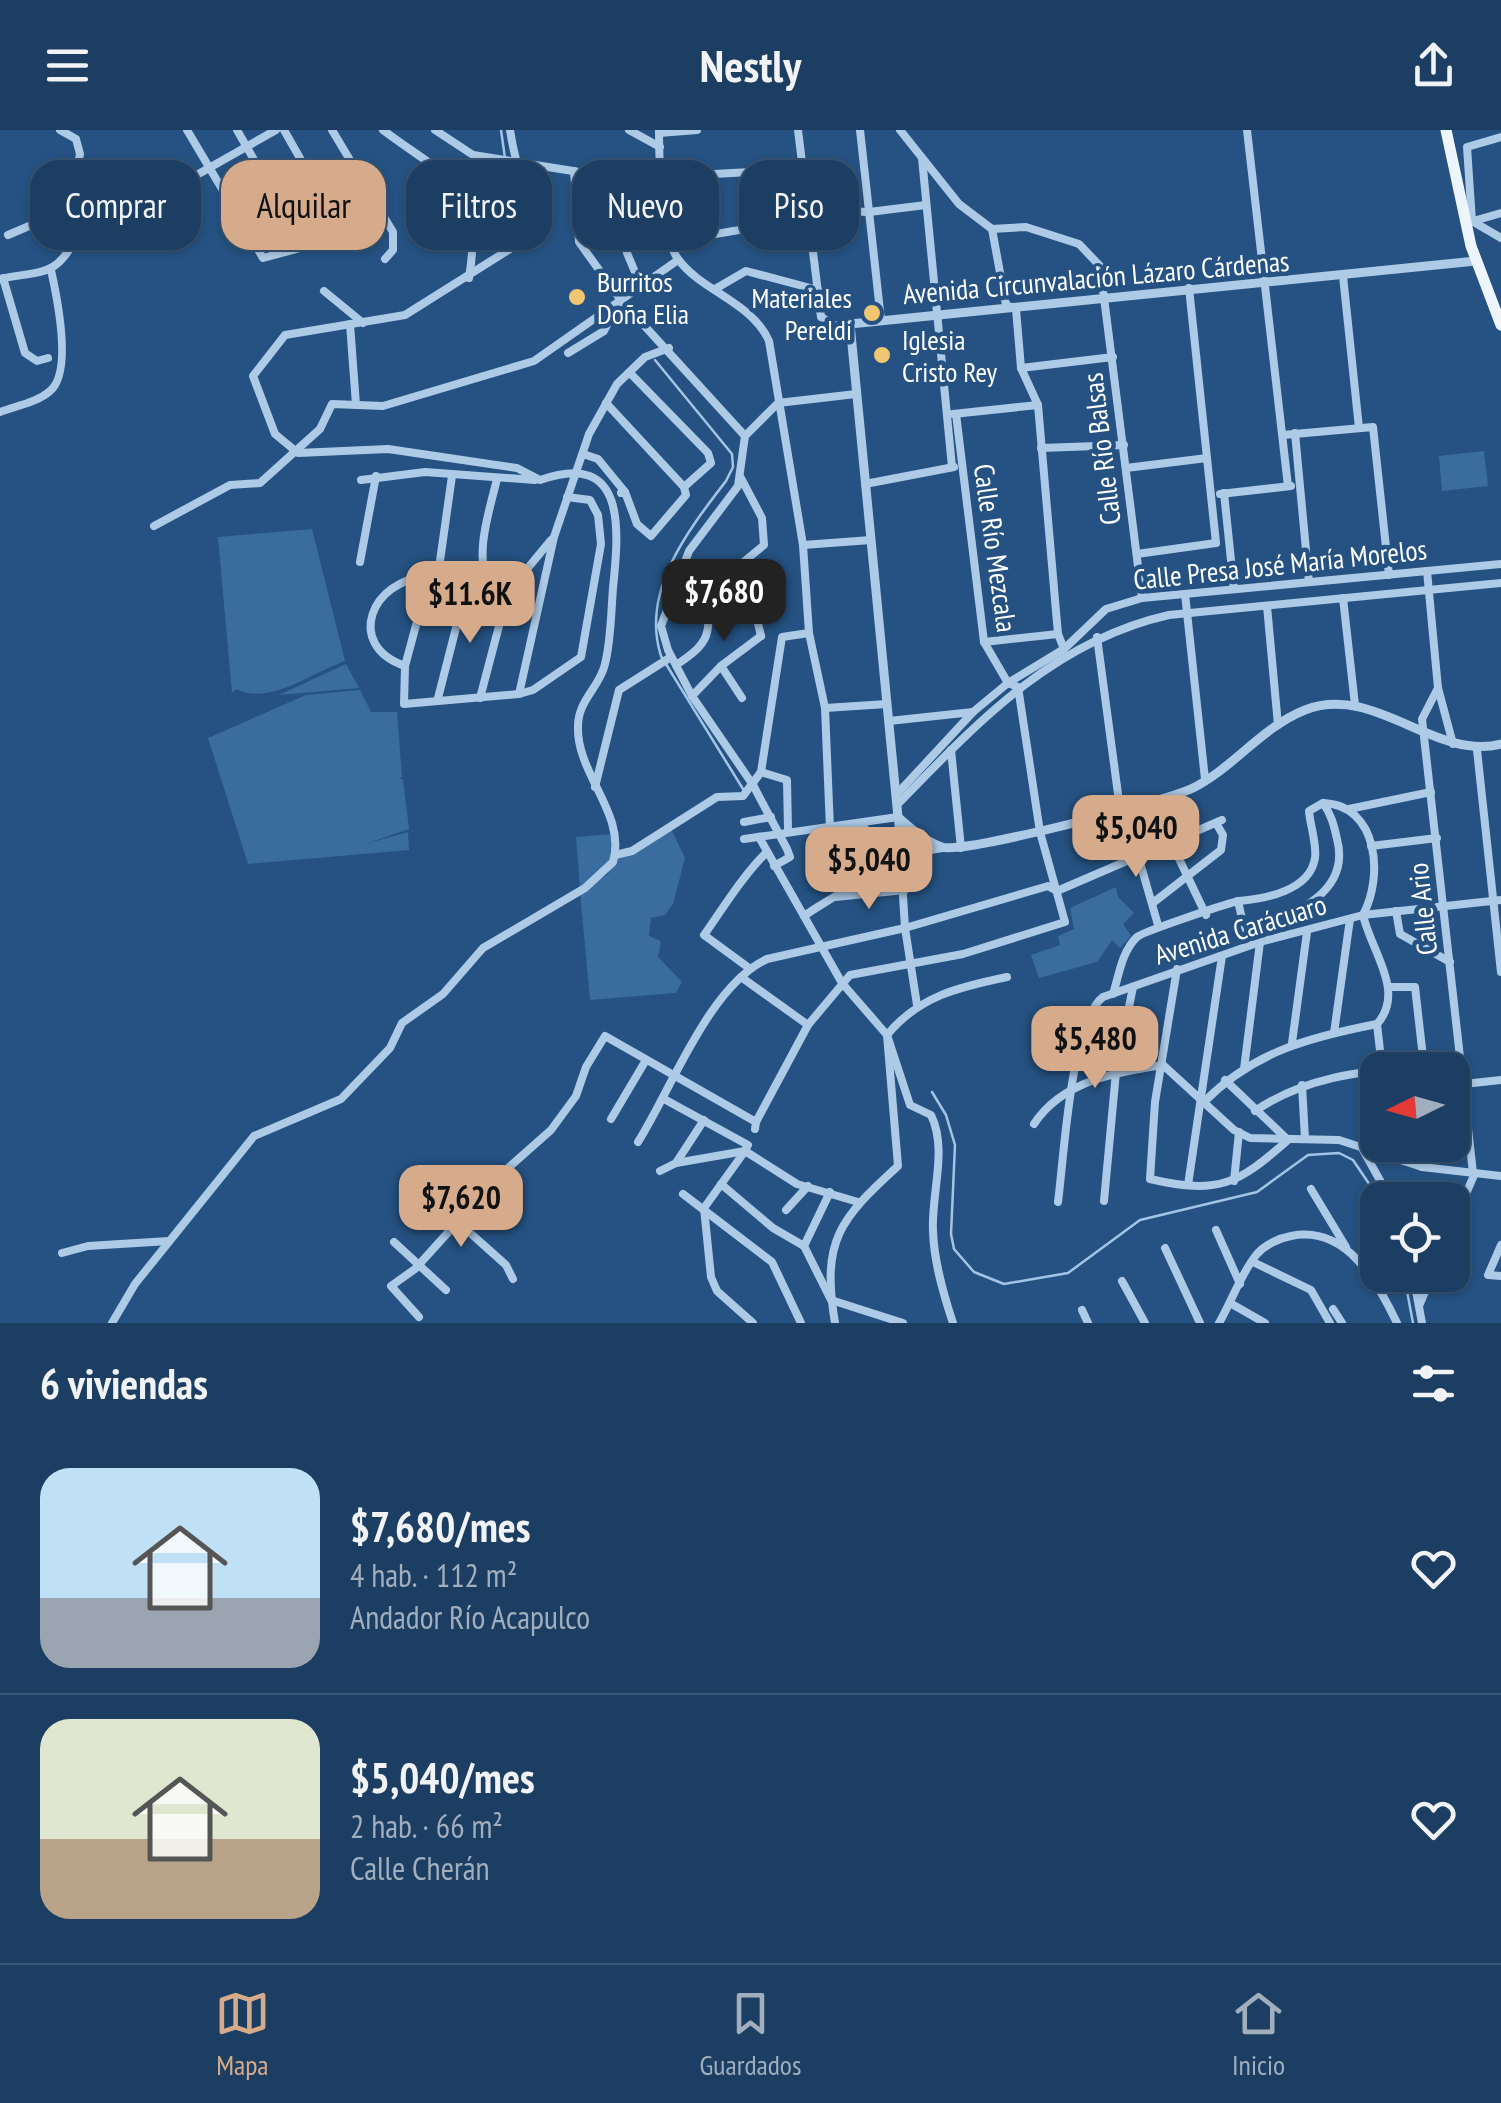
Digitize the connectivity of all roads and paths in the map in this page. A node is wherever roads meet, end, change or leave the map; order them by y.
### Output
1 (60, 130) edge
2 (187, 130) edge
3 (237, 130) edge
4 (280, 130) edge
5 (332, 130) edge
6 (383, 130) edge
7 (435, 130) edge
8 (510, 130) edge
9 (629, 130) edge
10 (696, 130) edge
11 (798, 130) edge
12 (860, 130) edge
13 (900, 130) edge
14 (1247, 130) edge
15 (1446, 130) edge
16 (659, 131) edge
17 (1501, 137) edge
18 (248, 147) junction
19 (660, 147) junction
20 (922, 158) junction
21 (79, 160) edge
22 (255, 160) edge
23 (298, 160) edge
24 (349, 160) edge
25 (506, 160) edge
26 (513, 160) edge
27 (661, 160) edge
28 (801, 160) edge
29 (210, 169) junction
30 (201, 174) edge
31 (221, 187) edge
32 (926, 205) junction
33 (859, 212) edge
34 (869, 212) junction
35 (1501, 213) edge
36 (1469, 222) junction
37 (386, 224) edge
38 (30, 226) edge
39 (992, 228) junction
40 (8, 235) dead end
41 (1501, 238) edge
42 (69, 250) edge
43 (258, 250) edge
44 (293, 250) edge
45 (511, 250) edge
46 (585, 250) edge
47 (627, 250) edge
48 (673, 250) edge
49 (813, 250) edge
50 (385, 259) dead end
51 (678, 260) junction
52 (1476, 262) junction
53 (51, 270) junction
54 (1344, 276) junction
55 (1, 278) edge
56 (469, 279) junction
57 (640, 284) junction
58 (1268, 285) junction
59 (1189, 288) junction
60 (715, 289) junction
61 (818, 290) junction
62 (324, 291) dead end
63 (1485, 291) junction
64 (1106, 296) junction
65 (1501, 298) edge
66 (620, 299) junction
67 (1006, 305) junction
68 (936, 314) junction
69 (880, 320) junction
70 (363, 323) junction
71 (350, 324) junction
72 (850, 324) junction
73 (1501, 325) edge
74 (668, 349) junction
75 (568, 352) dead end
76 (1113, 357) junction
77 (48, 358) dead end
78 (1022, 368) junction
79 (630, 373) junction
80 (856, 394) junction
81 (606, 403) junction
82 (778, 403) junction
83 (356, 405) junction
84 (1038, 405) junction
85 (0, 412) edge
86 (951, 414) junction
87 (1360, 428) junction
88 (1282, 434) junction
89 (1295, 434) junction
90 (746, 436) junction
91 (1124, 445) junction
92 (1042, 448) junction
93 (298, 453) junction
94 (583, 454) junction
95 (1207, 458) junction
96 (956, 466) junction
97 (1126, 468) junction
98 (576, 471) junction
99 (376, 476) junction
100 (452, 476) junction
101 (497, 478) junction
102 (741, 478) junction
103 (360, 480) dead end
104 (540, 480) junction
105 (866, 484) junction
106 (1300, 485) junction
107 (684, 486) junction
108 (1288, 486) junction
109 (626, 492) junction
110 (611, 494) junction
111 (1211, 494) junction
112 (1224, 494) junction
113 (566, 498) junction
114 (154, 526) dead end
115 (618, 536) junction
116 (554, 537) junction
117 (871, 540) junction
118 (1229, 541) junction
119 (1216, 542) junction
120 (803, 545) junction
121 (1136, 554) junction
122 (599, 555) junction
123 (360, 562) dead end
124 (1501, 564) edge
125 (1427, 571) junction
126 (1389, 574) junction
127 (428, 577) junction
128 (1309, 582) junction
129 (1501, 584) edge
130 (467, 585) junction
131 (1234, 589) junction
132 (488, 590) junction
133 (712, 590) junction
134 (1429, 590) junction
135 (508, 592) junction
136 (1185, 594) junction
137 (1142, 598) junction
138 (1344, 598) junction
139 (1267, 606) junction
140 (1188, 613) junction
141 (809, 633) junction
142 (1058, 634) junction
143 (762, 636) junction
144 (782, 637) junction
145 (1097, 637) junction
146 (984, 642) junction
147 (1064, 649) junction
148 (672, 660) junction
149 (405, 666) junction
150 (721, 666) junction
151 (1008, 683) junction
152 (1018, 686) junction
153 (1438, 688) junction
154 (519, 694) junction
155 (692, 696) junction
156 (438, 698) junction
157 (480, 698) junction
158 (742, 698) dead end
159 (887, 704) junction
160 (1355, 705) junction
161 (825, 708) junction
162 (973, 712) junction
163 (889, 721) junction
164 (1278, 725) junction
165 (1423, 730) junction
166 (1453, 744) junction
167 (1501, 744) edge
168 (951, 750) junction
169 (1477, 750) junction
170 (760, 772) junction
171 (1205, 779) junction
172 (753, 785) junction
173 (595, 786) junction
174 (1431, 792) junction
175 (897, 800) junction
176 (1322, 803) junction
177 (1120, 808) junction
178 (1349, 809) junction
179 (771, 817) junction
180 (898, 817) junction
181 (744, 822) dead end
182 (860, 825) junction
183 (830, 830) junction
184 (784, 831) junction
185 (1040, 832) junction
186 (760, 838) junction
187 (1437, 838) junction
188 (744, 839) dead end
189 (1170, 840) junction
190 (1372, 846) junction
191 (943, 848) junction
192 (960, 848) junction
193 (768, 852) junction
194 (615, 855) junction
195 (902, 855) junction
196 (1139, 859) junction
197 (774, 866) junction
198 (1189, 878) junction
199 (905, 890) junction
200 (1057, 891) junction
201 (830, 897) junction
202 (1238, 901) junction
203 (1497, 901) edge
204 (1154, 902) junction
205 (1445, 904) junction
206 (1396, 910) junction
207 (1206, 915) junction
208 (1363, 915) junction
209 (804, 916) junction
210 (1350, 919) junction
211 (1158, 925) junction
212 (905, 928) junction
213 (1245, 932) junction
214 (1307, 932) junction
215 (1260, 942) junction
216 (1249, 946) junction
217 (822, 947) junction
218 (1222, 956) junction
219 (1450, 962) junction
220 (912, 966) junction
221 (748, 968) junction
222 (1177, 969) junction
223 (1501, 972) edge
224 (741, 977) junction
225 (1007, 977) dead end
226 (842, 983) junction
227 (1132, 987) junction
228 (1390, 987) junction
229 (1113, 994) junction
230 (916, 1005) junction
231 (1378, 1024) junction
232 (808, 1025) junction
233 (1334, 1033) junction
234 (887, 1034) junction
235 (1292, 1043) junction
236 (1381, 1052) edge
237 (1422, 1052) edge
238 (1461, 1052) edge
239 (643, 1059) junction
240 (1163, 1064) junction
241 (1244, 1069) junction
242 (1116, 1072) junction
243 (1360, 1072) edge
244 (676, 1076) junction
245 (1225, 1080) junction
246 (1501, 1080) edge
247 (1470, 1083) edge
248 (1302, 1085) junction
249 (1074, 1088) junction
250 (664, 1099) junction
251 (1202, 1100) junction
252 (1255, 1111) junction
253 (611, 1118) dead end
254 (704, 1120) junction
255 (1034, 1124) dead end
256 (1239, 1132) junction
257 (1470, 1137) edge
258 (1305, 1139) junction
259 (1288, 1140) junction
260 (638, 1142) dead end
261 (746, 1148) junction
262 (1360, 1148) edge
263 (1406, 1162) edge
264 (1421, 1162) edge
265 (676, 1163) junction
266 (1422, 1167) junction
267 (660, 1172) dead end
268 (1474, 1173) junction
269 (1501, 1176) edge
270 (1234, 1181) junction
271 (1470, 1183) edge
272 (722, 1184) junction
273 (1188, 1185) junction
274 (808, 1186) junction
275 (1311, 1189) dead end
276 (830, 1192) junction
277 (683, 1194) dead end
278 (1104, 1201) dead end
279 (858, 1202) junction
280 (1058, 1202) dead end
281 (440, 1206) dead end
282 (704, 1208) junction
283 (786, 1210) dead end
284 (458, 1222) junction
285 (1216, 1230) dead end
286 (169, 1241) junction
287 (394, 1242) dead end
288 (1501, 1245) edge
289 (804, 1246) junction
290 (1165, 1248) dead end
291 (1346, 1248) junction
292 (62, 1253) dead end
293 (1252, 1262) junction
294 (419, 1265) junction
295 (1501, 1276) edge
296 (513, 1279) dead end
297 (1122, 1281) dead end
298 (1240, 1284) junction
299 (446, 1290) dead end
300 (1416, 1292) edge
301 (1424, 1292) edge
302 (831, 1300) junction
303 (1230, 1302) junction
304 (1418, 1306) junction
305 (1333, 1309) dead end
306 (1082, 1310) dead end
307 (419, 1317) dead end
308 (112, 1323) edge
309 (753, 1323) edge
310 (801, 1323) edge
311 (835, 1323) edge
312 (903, 1323) edge
313 (953, 1323) edge
314 (1088, 1323) edge
315 (1145, 1323) edge
316 (1200, 1323) edge
317 (1220, 1323) edge
318 (1265, 1323) edge
319 (1330, 1323) edge
320 (1342, 1323) edge
321 (1396, 1323) edge
322 (1422, 1323) edge

1 - 21 street
2 - 29 street
3 - 18 street
4 - 18 street
4 - 23 street
5 - 24 street
6 - 56 street
7 - 25 street
8 - 26 street
9 - 19 street
10 - 16 street
11 - 28 street
12 - 34 street
13 - 20 street
14 - 58 street
15 - 36 main road
16 - 19 street
17 - 36 street
18 - 22 street
18 - 29 street
19 - 27 street
20 - 32 street, Calle Río Mezcala
20 - 39 street
29 - 30 street
29 - 31 street
32 - 34 street
32 - 68 street, Calle Río Mezcala
33 - 34 street
34 - 69 street
35 - 36 street
36 - 41 street
36 - 52 main road
37 - 50 street
38 - 40 street
39 - 64 street, Calle Río Balsas
39 - 67 street
42 - 53 street
43 - 44 street
45 - 56 street
46 - 66 street
47 - 57 street
48 - 51 street
49 - 61 street
51 - 57 street
51 - 60 street
52 - 54 street, Avenida Circunvalación Lázaro Cárdenas
52 - 63 main road
53 - 55 street
53 - 85 street
54 - 58 street, Avenida Circunvalación Lázaro Cárdenas
54 - 87 street
55 - 77 street
56 - 70 street
57 - 66 street
58 - 59 street, Avenida Circunvalación Lázaro Cárdenas
58 - 88 street
59 - 64 street, Avenida Circunvalación Lázaro Cárdenas
59 - 95 street
60 - 61 street
60 - 82 street
61 - 72 street
62 - 70 street
63 - 65 street
63 - 73 main road
64 - 67 street, Avenida Circunvalación Lázaro Cárdenas
64 - 76 street, Calle Río Balsas
66 - 74 street
66 - 75 street
66 - 83 street
67 - 68 street, Avenida Circunvalación Lázaro Cárdenas
67 - 78 street
68 - 69 street, Avenida Circunvalación Lázaro Cárdenas
68 - 86 street, Calle Río Mezcala
69 - 72 street, Avenida Circunvalación Lázaro Cárdenas
70 - 71 street
71 - 83 street
71 - 93 street
72 - 80 street
74 - 79 street
74 - 90 street
76 - 78 street
76 - 91 street, Calle Río Balsas
78 - 84 street
79 - 81 street
79 - 107 street
80 - 82 street
80 - 105 street
81 - 94 street
81 - 107 street
82 - 90 street
82 - 120 street
83 - 93 street
84 - 86 street
84 - 92 street
86 - 96 street, Calle Río Mezcala
87 - 89 street
87 - 126 street
88 - 89 street
88 - 108 street
89 - 106 street
90 - 102 street
91 - 92 street
91 - 97 street, Calle Río Balsas
92 - 142 street
93 - 104 street
93 - 114 street
94 - 98 street
94 - 109 street
95 - 97 street
95 - 111 street
96 - 105 street
96 - 146 street, Calle Río Mezcala
97 - 121 street, Calle Río Balsas
98 - 104 street
98 - 110 street
98 - 113 street
99 - 100 street
99 - 103 street
99 - 123 street
100 - 101 street
100 - 127 street
101 - 104 street
101 - 132 street
102 - 133 street
102 - 148 street
105 - 117 street
106 - 108 street
106 - 128 street
107 - 109 street
108 - 112 street
109 - 110 street
110 - 115 street
111 - 112 street
111 - 119 street
112 - 118 street
113 - 116 street
113 - 122 street
115 - 122 street
115 - 173 street
116 - 135 street
116 - 154 street
117 - 120 street
117 - 159 street
118 - 119 street
118 - 131 street
119 - 121 street
120 - 141 street
121 - 137 street, Calle Río Balsas
122 - 154 street
124 - 125 street, Calle Presa José María Morelos
125 - 126 street, Calle Presa José María Morelos
125 - 134 street
126 - 128 street, Calle Presa José María Morelos
127 - 130 street
127 - 149 street
127 - 149 street
128 - 131 street, Calle Presa José María Morelos
129 - 134 street, Calle Presa José María Morelos
130 - 132 street
130 - 156 street
131 - 136 street, Calle Presa José María Morelos
132 - 135 street
133 - 143 street
133 - 148 street
134 - 138 street, Calle Presa José María Morelos
134 - 153 street
135 - 157 street
136 - 137 street, Calle Presa José María Morelos
136 - 140 street
137 - 147 street, Calle Presa José María Morelos
138 - 139 street, Calle Presa José María Morelos
138 - 160 street
139 - 140 street, Calle Presa José María Morelos
139 - 164 street
140 - 145 street, Calle Presa José María Morelos
140 - 171 street
141 - 144 street
141 - 161 street
142 - 146 street
142 - 147 street
143 - 144 street
143 - 150 street
144 - 170 street
145 - 152 street, Calle Presa José María Morelos
145 - 177 street
146 - 151 street, Calle Río Mezcala
147 - 151 street, Calle Presa José María Morelos
148 - 155 street
148 - 173 street
149 - 156 street
150 - 155 street
150 - 158 street
151 - 152 street
151 - 162 street, Calle Presa José María Morelos
152 - 168 street, Calle Presa José María Morelos
152 - 185 street
153 - 165 street
153 - 166 street
154 - 157 street
155 - 172 street
156 - 157 street
159 - 161 street
159 - 163 street
160 - 164 street
160 - 165 street
161 - 183 street
162 - 163 street
162 - 175 street, Calle Presa José María Morelos
163 - 175 street
164 - 171 street
165 - 166 street
165 - 174 street, Calle Ario
166 - 169 street
167 - 169 street
168 - 175 street, Calle Presa José María Morelos
168 - 192 street
169 - 203 street
170 - 172 street
170 - 184 street
171 - 177 street
172 - 179 street
172 - 194 street
173 - 194 street
174 - 178 street
174 - 187 street, Calle Ario
175 - 180 street
176 - 178 street
176 - 202 street
176 - 213 street
177 - 185 street
178 - 190 street
179 - 181 street
179 - 184 street
180 - 182 street
180 - 191 street
180 - 195 street
182 - 183 street
182 - 201 street
183 - 184 street
184 - 186 street
184 - 197 street
185 - 192 street
185 - 200 street
186 - 188 street
186 - 193 street
187 - 190 street
187 - 205 street, Calle Ario
189 - 196 street
189 - 198 street
189 - 198 street
190 - 208 street, Avenida Carácuaro
191 - 192 street
191 - 195 street
193 - 197 street
193 - 221 street
194 - 286 street
195 - 199 street
196 - 200 street
196 - 204 street
197 - 209 street
198 - 204 street
198 - 207 street
199 - 201 street
199 - 212 street
200 - 212 street
200 - 220 street
201 - 209 street
202 - 207 street
202 - 213 street
203 - 205 street
203 - 223 street
204 - 211 street
205 - 206 street
205 - 219 street, Calle Ario
206 - 208 street
206 - 219 street
207 - 211 street
208 - 210 street, Avenida Carácuaro
208 - 228 street
209 - 217 street
210 - 214 street, Avenida Carácuaro
210 - 233 street
211 - 229 street
212 - 217 street
212 - 220 street
213 - 216 street
214 - 215 street, Avenida Carácuaro
214 - 235 street
215 - 216 street, Avenida Carácuaro
215 - 241 street
216 - 218 street, Avenida Carácuaro
217 - 221 street
217 - 226 street
218 - 222 street, Avenida Carácuaro
218 - 251 street
219 - 238 street, Calle Ario
220 - 226 street
220 - 230 street
221 - 224 street
222 - 227 street, Avenida Carácuaro
222 - 240 street
224 - 232 street
224 - 244 street
225 - 230 street
226 - 232 street
226 - 234 street
227 - 229 street, Avenida Carácuaro
227 - 242 street
228 - 231 street
228 - 237 street
229 - 249 street
230 - 234 street
231 - 233 street
231 - 236 street
232 - 244 street
233 - 235 street
234 - 279 street
234 - 313 street
235 - 241 street
239 - 244 street
239 - 253 street
239 - 284 street
240 - 242 street
240 - 251 street
240 - 273 street
241 - 245 street
242 - 249 street
242 - 278 street
243 - 248 street
244 - 250 street
245 - 251 street
245 - 252 street
246 - 247 street
248 - 252 street
248 - 258 street
249 - 255 street
249 - 280 street
250 - 254 street
250 - 260 street
251 - 256 street
251 - 273 street
252 - 259 street
254 - 261 street
254 - 265 street
256 - 259 street
256 - 270 street
257 - 268 street, Calle Ario
258 - 259 street
258 - 262 street
259 - 270 street
261 - 265 street
261 - 272 street
261 - 274 street
263 - 266 street
264 - 266 street
265 - 267 street
266 - 268 street
268 - 269 street
268 - 271 street
270 - 273 street
272 - 282 street
272 - 289 street
274 - 276 street
274 - 283 street
275 - 291 street
276 - 279 street
276 - 289 street
277 - 282 street
279 - 302 street
281 - 284 street
282 - 309 street
282 - 310 street
284 - 294 street
284 - 296 street
285 - 298 street
286 - 292 street
286 - 308 street
287 - 294 street
288 - 295 street
289 - 302 street
290 - 316 street
291 - 293 street
291 - 321 street
293 - 298 street
293 - 319 street
294 - 299 street
294 - 307 street
297 - 315 street
298 - 303 street
300 - 304 street
301 - 304 street
302 - 311 street
302 - 312 street
303 - 317 street
303 - 318 street
304 - 322 street
305 - 320 street
306 - 314 street

